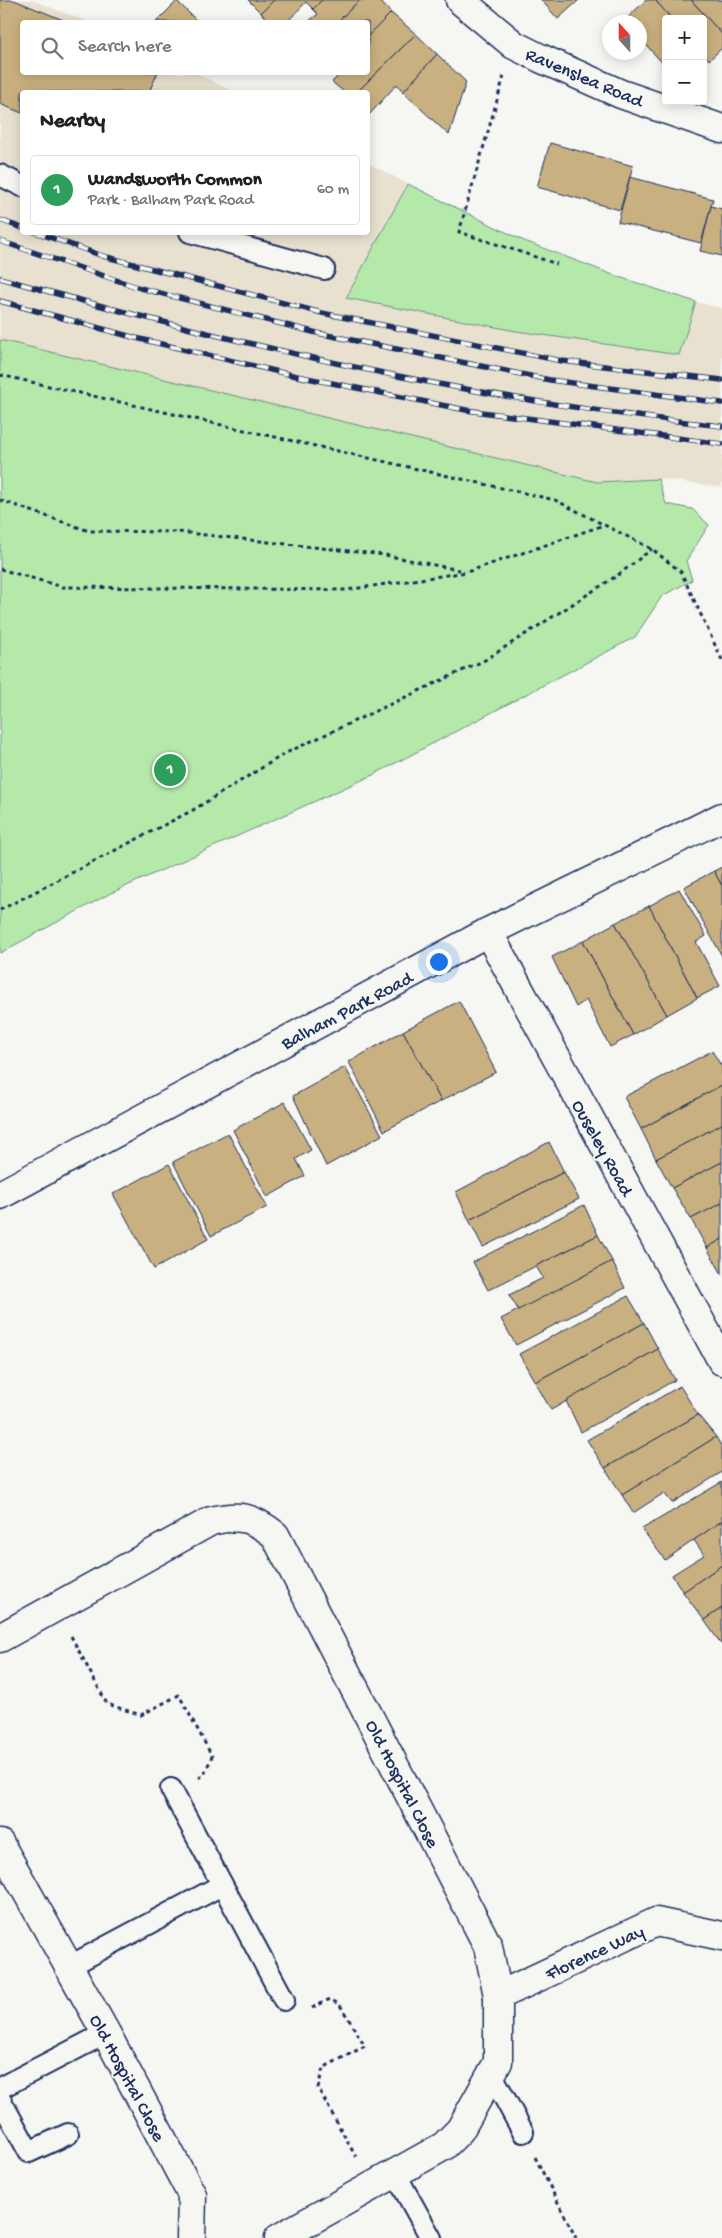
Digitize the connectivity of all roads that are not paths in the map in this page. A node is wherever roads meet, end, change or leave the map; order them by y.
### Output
1 (460, 0) edge
2 (719, 121) edge
3 (0, 176) edge
4 (20, 185) edge
5 (201, 235) edge
6 (324, 269) dead end
7 (722, 817) edge
8 (488, 932) junction
9 (0, 1195) edge
10 (722, 1361) edge
11 (0, 1638) edge
12 (171, 1789) road end
13 (0, 1844) edge
14 (222, 1885) junction
15 (722, 1936) edge
16 (68, 1967) junction
17 (498, 1996) junction
18 (284, 2000) road end
19 (106, 2033) junction
20 (491, 2073) junction
21 (0, 2088) edge
22 (0, 2099) edge
23 (523, 2132) road end
24 (68, 2134) dead end
25 (384, 2180) junction
26 (191, 2238) edge
27 (279, 2238) edge
28 (431, 2238) edge

1 - 2 street, Ravenslea Road
3 - 4 lane
5 - 6 lane
7 - 8 street, Balham Park Road
8 - 9 street, Balham Park Road
8 - 10 street, Ouseley Road
11 - 17 street, Old Hospital Close
12 - 14 lane
13 - 16 street, Old Hospital Close
14 - 16 lane
14 - 18 lane
15 - 17 street, Florence Way
16 - 19 street, Old Hospital Close
17 - 20 street, Old Hospital Close
19 - 21 lane
19 - 26 street, Old Hospital Close
20 - 23 lane
20 - 25 street, Old Hospital Close
22 - 24 lane
25 - 27 street, Old Hospital Close
25 - 28 lane

